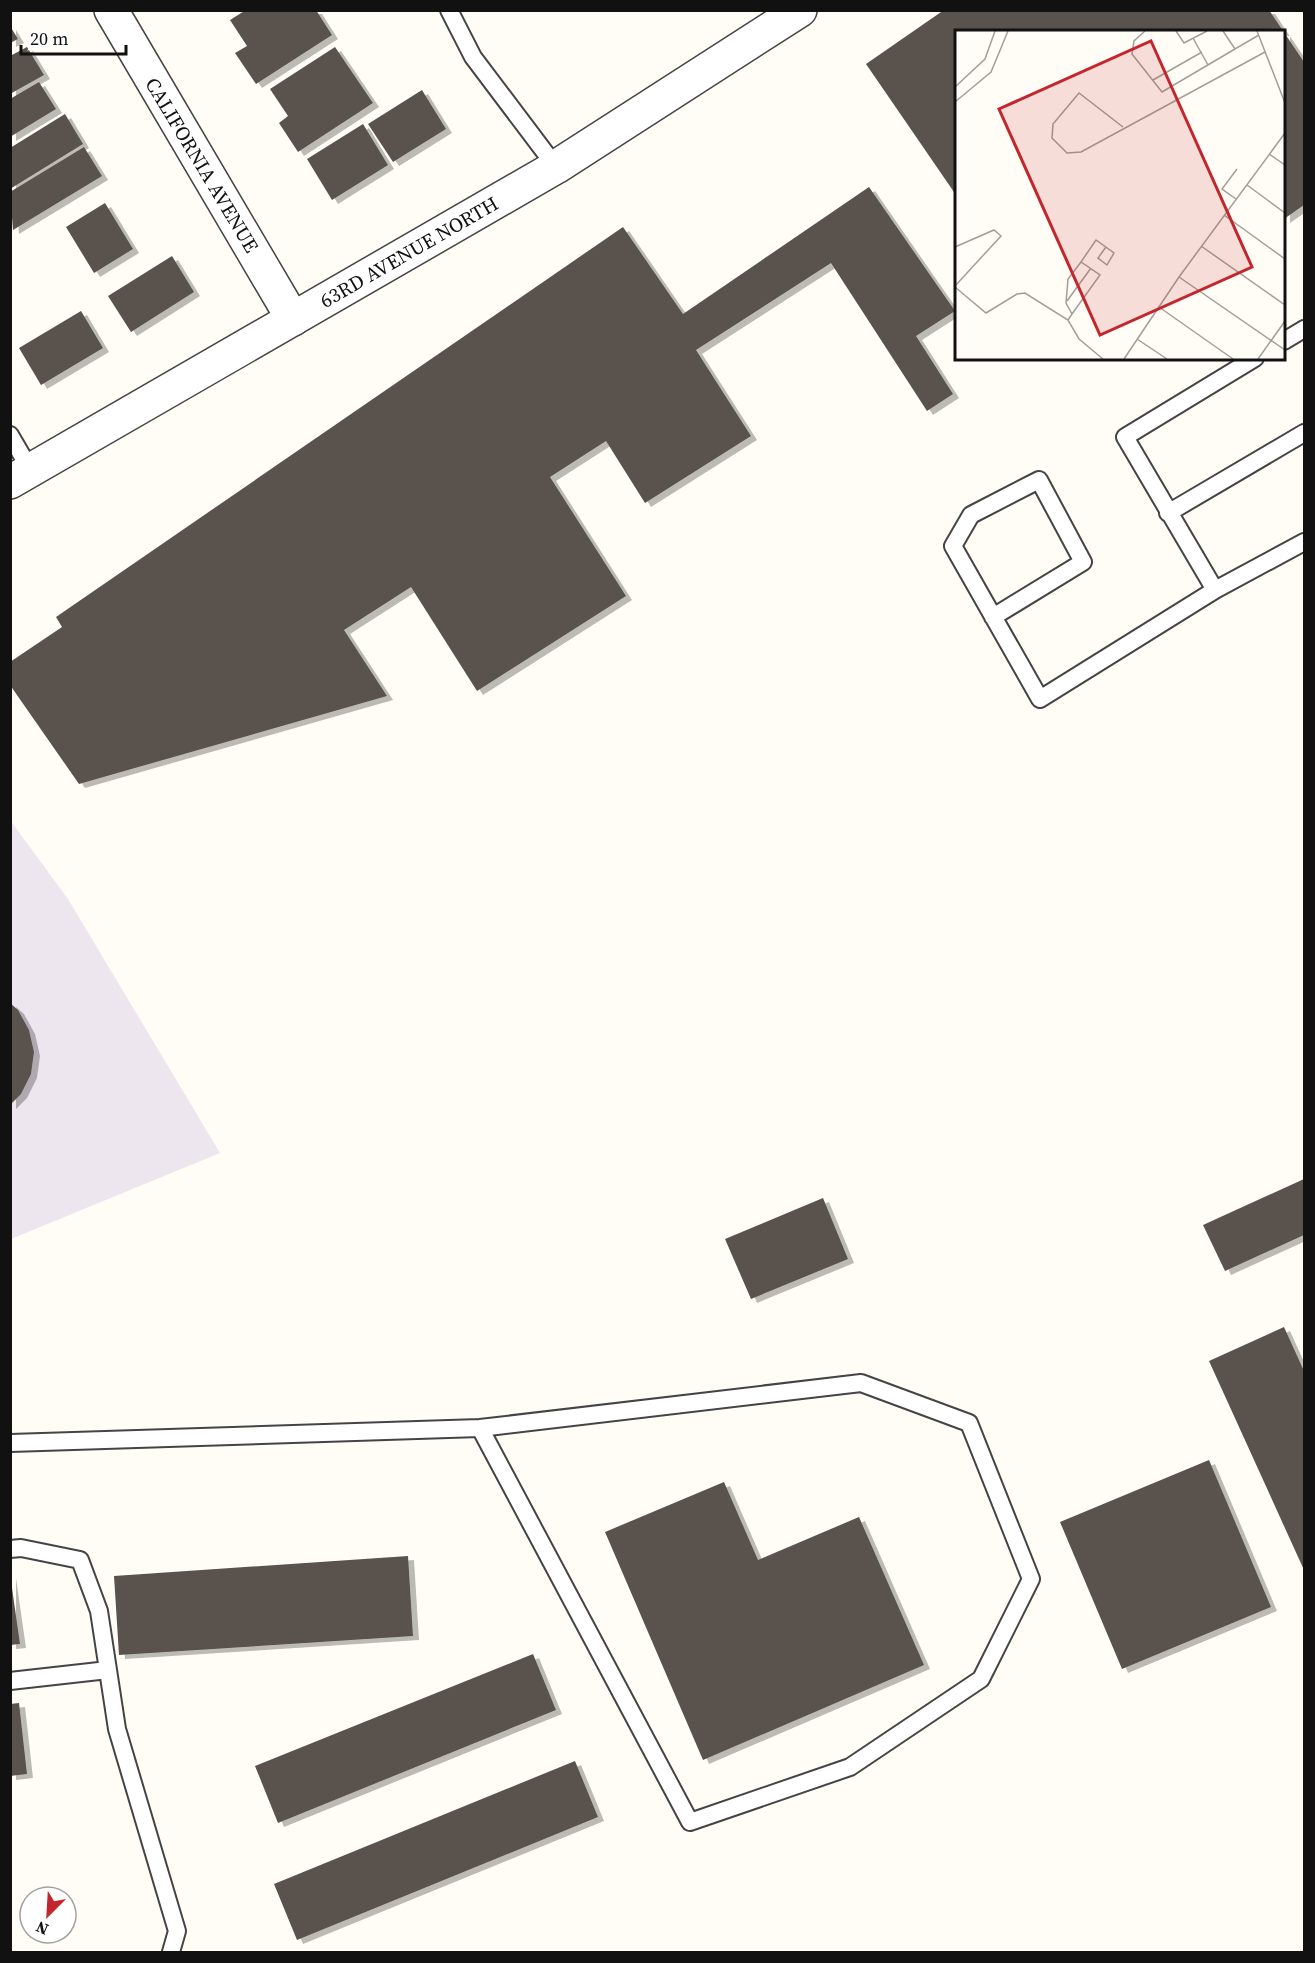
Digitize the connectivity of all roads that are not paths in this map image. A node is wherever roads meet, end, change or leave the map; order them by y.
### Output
1 (111, 10) edge
2 (449, 10) edge
3 (799, 11) edge
4 (556, 167) junction
5 (293, 319) junction
6 (1305, 328) edge
7 (1285, 340) edge
8 (1252, 360) edge
9 (1305, 433) edge
10 (10, 435) edge
11 (21, 477) edge
12 (1167, 513) junction
13 (1305, 542) edge
14 (1215, 590) junction
15 (993, 617) junction
16 (480, 1428) junction
17 (10, 1443) edge
18 (10, 1549) edge
19 (108, 1670) junction
20 (10, 1681) edge
21 (171, 1953) edge

1 - 5 street, CALIFORNIA AVENUE
2 - 4 lane
3 - 4 street, 63RD AVENUE NORTH
4 - 5 street, 63RD AVENUE NORTH
5 - 11 street, 63RD AVENUE NORTH
6 - 7 lane
8 - 12 lane
9 - 12 lane
10 - 11 lane
12 - 14 lane
13 - 14 lane
14 - 15 lane
15 - 15 lane
16 - 16 lane
16 - 17 lane
18 - 19 lane
19 - 20 lane
19 - 21 lane

